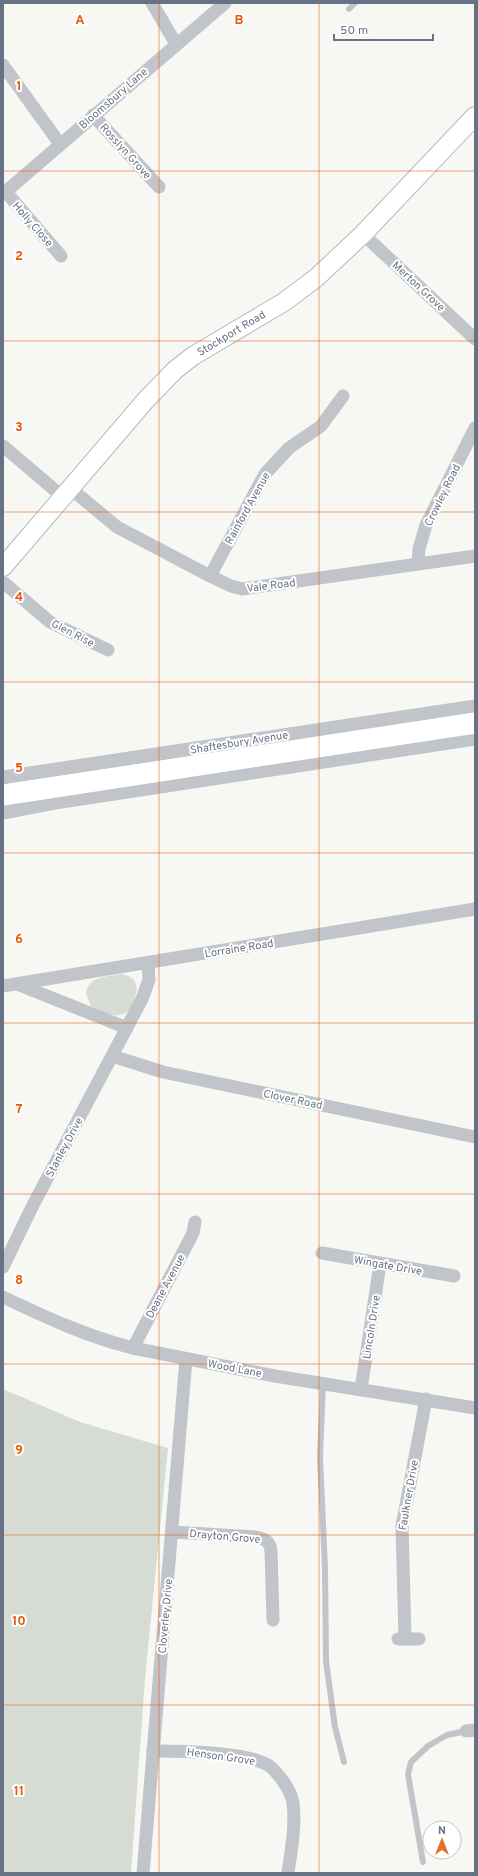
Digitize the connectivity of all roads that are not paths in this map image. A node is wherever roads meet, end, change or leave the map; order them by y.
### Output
1 (152, 3) edge
2 (225, 3) edge
3 (355, 3) edge
4 (349, 9) dead end
5 (176, 44) junction
6 (3, 65) edge
7 (93, 115) junction
8 (475, 116) edge
9 (60, 144) junction
10 (159, 187) dead end
11 (4, 193) edge
12 (363, 234) junction
13 (61, 256) dead end
14 (475, 339) edge
15 (342, 396) dead end
16 (475, 428) edge
17 (3, 446) edge
18 (66, 493) junction
19 (475, 556) edge
20 (418, 564) junction
21 (3, 568) edge
22 (210, 576) junction
23 (3, 582) edge
24 (108, 650) dead end
25 (475, 706) edge
26 (475, 723) edge
27 (475, 739) edge
28 (5, 798) edge
29 (37, 798) junction
30 (475, 909) edge
31 (148, 963) junction
32 (17, 984) junction
33 (3, 986) edge
34 (127, 1028) junction
35 (112, 1056) junction
36 (475, 1137) edge
37 (195, 1222) dead end
38 (322, 1253) dead end
39 (380, 1264) junction
40 (3, 1267) edge
41 (454, 1276) dead end
42 (3, 1297) edge
43 (133, 1348) junction
44 (186, 1359) junction
45 (322, 1383) junction
46 (361, 1389) junction
47 (426, 1399) junction
48 (475, 1408) edge
49 (173, 1532) junction
50 (273, 1620) dead end
51 (419, 1639) dead end
52 (470, 1730) edge
53 (153, 1750) junction
54 (344, 1762) dead end
55 (423, 1862) dead end
56 (142, 1873) edge
57 (288, 1873) edge

1 - 5 street
2 - 5 street, Bloomsbury Lane
3 - 4 lane
5 - 7 street, Bloomsbury Lane
6 - 9 street
7 - 9 street, Bloomsbury Lane
7 - 10 street, Rosslyn Grove
8 - 12 main road, Stockport Road
9 - 11 street, Bloomsbury Lane
11 - 13 street, Holly Close
12 - 14 street, Merton Grove
12 - 18 main road, Stockport Road
15 - 22 street, Rainford Avenue
16 - 20 street, Crowley Road
17 - 18 street, Vale Road
18 - 21 main road, Stockport Road
18 - 22 street, Vale Road
19 - 20 street, Vale Road
20 - 22 street, Vale Road
23 - 24 street, Glen Rise
25 - 28 street, Shaftesbury Avenue
26 - 29 highway, Shaftesbury Avenue
27 - 29 street, Shaftesbury Avenue
28 - 29 highway, Shaftesbury Avenue
30 - 31 street, Lorraine Road
31 - 32 street, Lorraine Road
31 - 34 street, Stanley Drive
32 - 33 street, Lorraine Road
32 - 34 street
34 - 35 street, Stanley Drive
35 - 36 street, Clover Road
35 - 40 street, Stanley Drive
37 - 43 street, Deane Avenue
38 - 39 street, Wingate Drive
39 - 41 street, Wingate Drive
39 - 46 street, Lincoln Drive
42 - 43 street, Wood Lane
43 - 44 street, Wood Lane
44 - 45 street, Wood Lane
44 - 49 street, Cloverley Drive
45 - 46 street, Wood Lane
45 - 54 lane
46 - 47 street, Wood Lane
47 - 48 street, Wood Lane
47 - 51 street, Faulkner Drive
49 - 50 street, Drayton Grove
49 - 53 street, Cloverley Drive
52 - 55 lane
53 - 56 street, Cloverley Drive
53 - 57 street, Henson Grove

